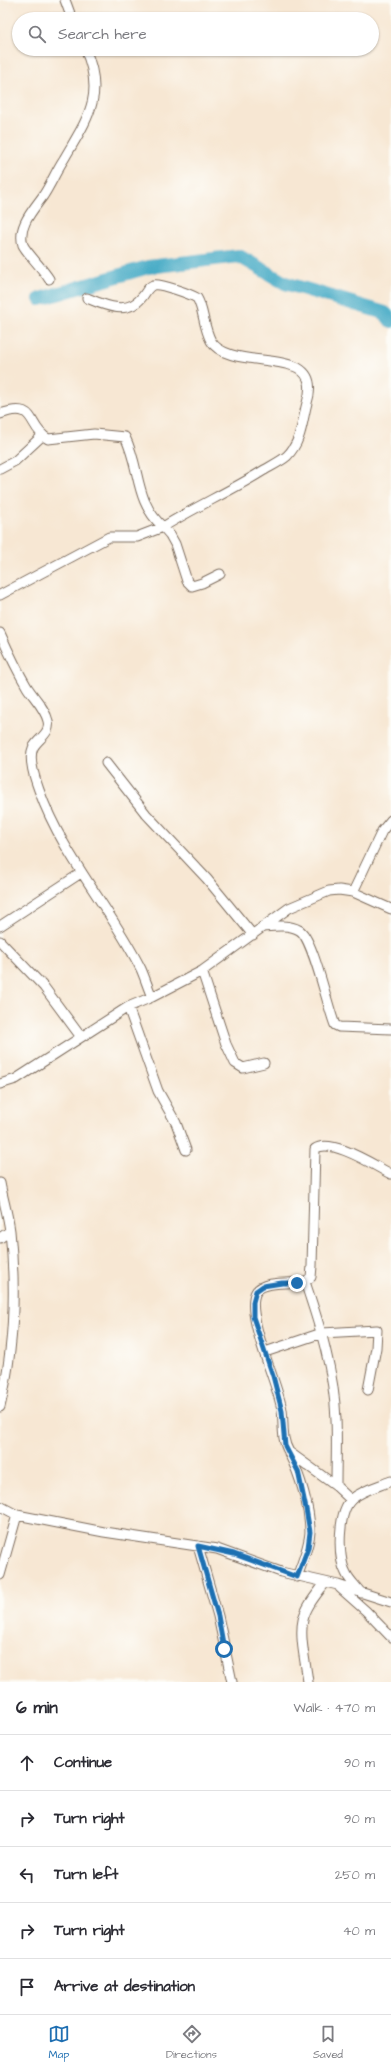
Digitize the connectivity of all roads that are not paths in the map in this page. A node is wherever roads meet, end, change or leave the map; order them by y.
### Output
1 (65, 0) edge
2 (69, 12) edge
3 (87, 56) edge
4 (50, 279) dead end
5 (87, 298) dead end
6 (0, 414) edge
7 (42, 436) junction
8 (0, 469) edge
9 (163, 527) junction
10 (220, 574) dead end
11 (0, 595) edge
12 (0, 633) edge
13 (106, 763) dead end
14 (391, 820) edge
15 (81, 873) junction
16 (354, 892) junction
17 (391, 909) edge
18 (0, 926) edge
19 (262, 927) junction
20 (253, 935) junction
21 (0, 941) edge
22 (202, 971) junction
23 (152, 997) junction
24 (128, 1007) junction
25 (391, 1029) edge
26 (81, 1037) junction
27 (264, 1063) dead end
28 (0, 1084) edge
29 (186, 1150) dead end
30 (391, 1174) edge
31 (0, 1183) edge
32 (10, 1230) junction
33 (0, 1238) edge
34 (305, 1282) junction
35 (322, 1333) junction
36 (265, 1352) junction
37 (368, 1390) dead end
38 (0, 1407) edge
39 (288, 1452) junction
40 (391, 1481) edge
41 (336, 1486) junction
42 (351, 1500) junction
43 (0, 1506) edge
44 (17, 1516) junction
45 (198, 1546) junction
46 (0, 1575) edge
47 (297, 1577) junction
48 (325, 1583) junction
49 (338, 1585) junction
50 (361, 1592) junction
51 (391, 1602) edge
52 (391, 1637) edge
53 (232, 1682) edge
54 (308, 1682) edge

1 - 2 street
3 - 4 street
5 - 9 street
6 - 7 street
7 - 8 street
7 - 9 street
9 - 10 street
9 - 11 street
12 - 15 street
13 - 20 street
14 - 16 street
15 - 18 street
15 - 23 street
16 - 17 street
16 - 19 street
19 - 20 street
19 - 25 street
20 - 22 street
21 - 26 street
22 - 23 street
22 - 27 street
23 - 24 street
24 - 26 street
24 - 29 street
26 - 28 street
30 - 34 street
31 - 32 street
32 - 33 street
32 - 38 street
34 - 35 street
34 - 36 street
35 - 36 street
35 - 37 street
35 - 41 street
36 - 39 street
39 - 41 street
39 - 47 street
40 - 42 street
41 - 42 street
42 - 50 street
43 - 44 street
44 - 45 street
44 - 46 street
45 - 47 street
45 - 53 street
47 - 48 street
48 - 49 street
48 - 54 street
49 - 50 street
49 - 52 street
50 - 51 street

